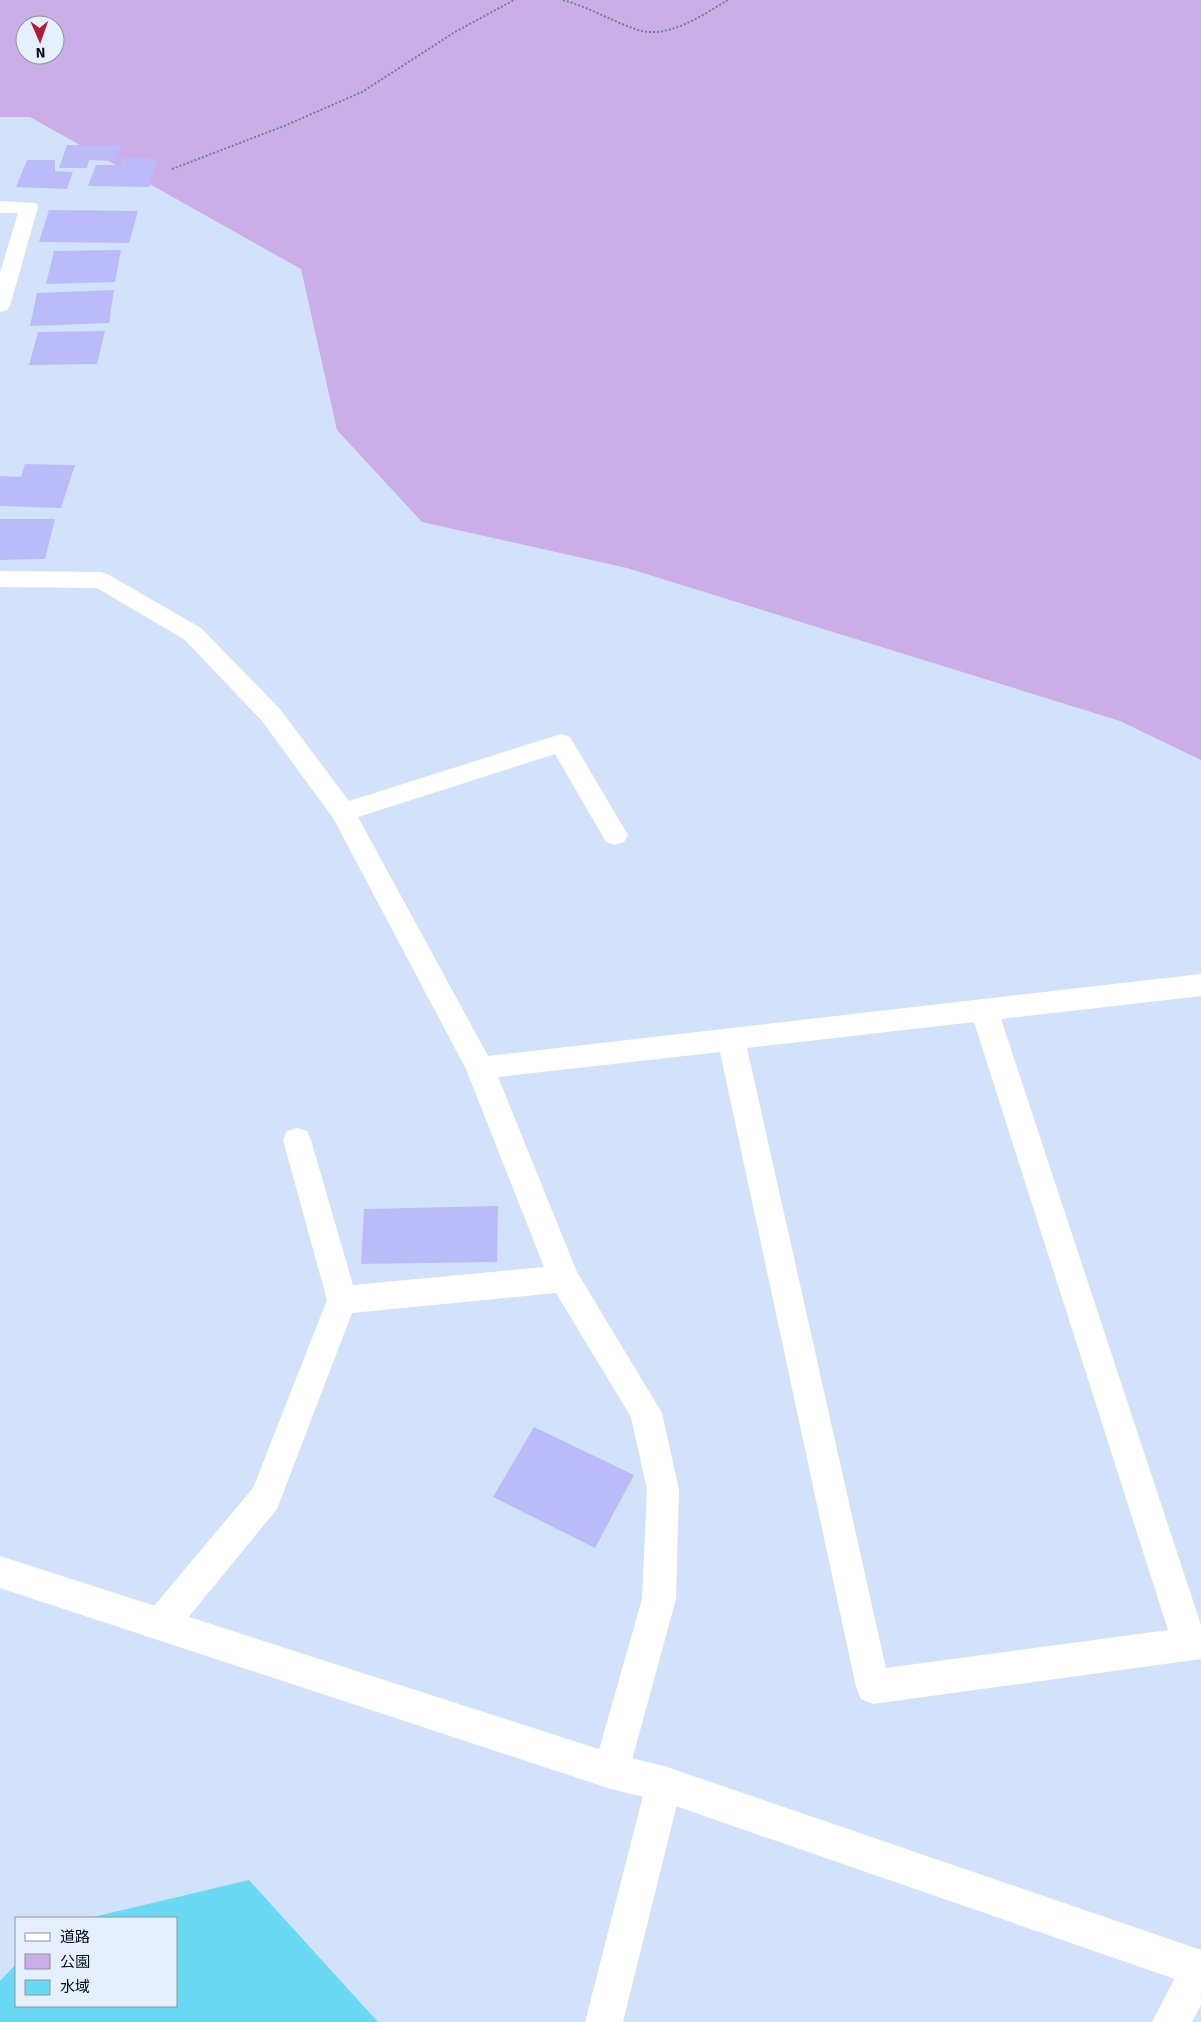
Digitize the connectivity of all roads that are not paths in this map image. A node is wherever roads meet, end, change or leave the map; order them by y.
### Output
1 (0, 207) edge
2 (0, 306) edge
3 (0, 579) edge
4 (343, 812) junction
5 (615, 835) dead end
6 (1201, 985) edge
7 (984, 1010) junction
8 (730, 1040) junction
9 (480, 1068) junction
10 (297, 1140) dead end
11 (564, 1279) junction
12 (342, 1300) junction
13 (0, 1572) edge
14 (162, 1624) junction
15 (1195, 1643) edge
16 (611, 1771) junction
17 (664, 1784) junction
18 (1201, 1969) edge
19 (604, 2022) edge
20 (1171, 2022) edge

1 - 2 street
3 - 4 street
4 - 5 street
4 - 9 street
6 - 7 street
7 - 8 street
7 - 15 street
8 - 9 street
8 - 15 street
9 - 11 street
10 - 12 street
11 - 12 street
11 - 16 street
12 - 14 street
13 - 14 street
14 - 16 street
16 - 17 street
17 - 18 street
17 - 19 street
18 - 20 street

